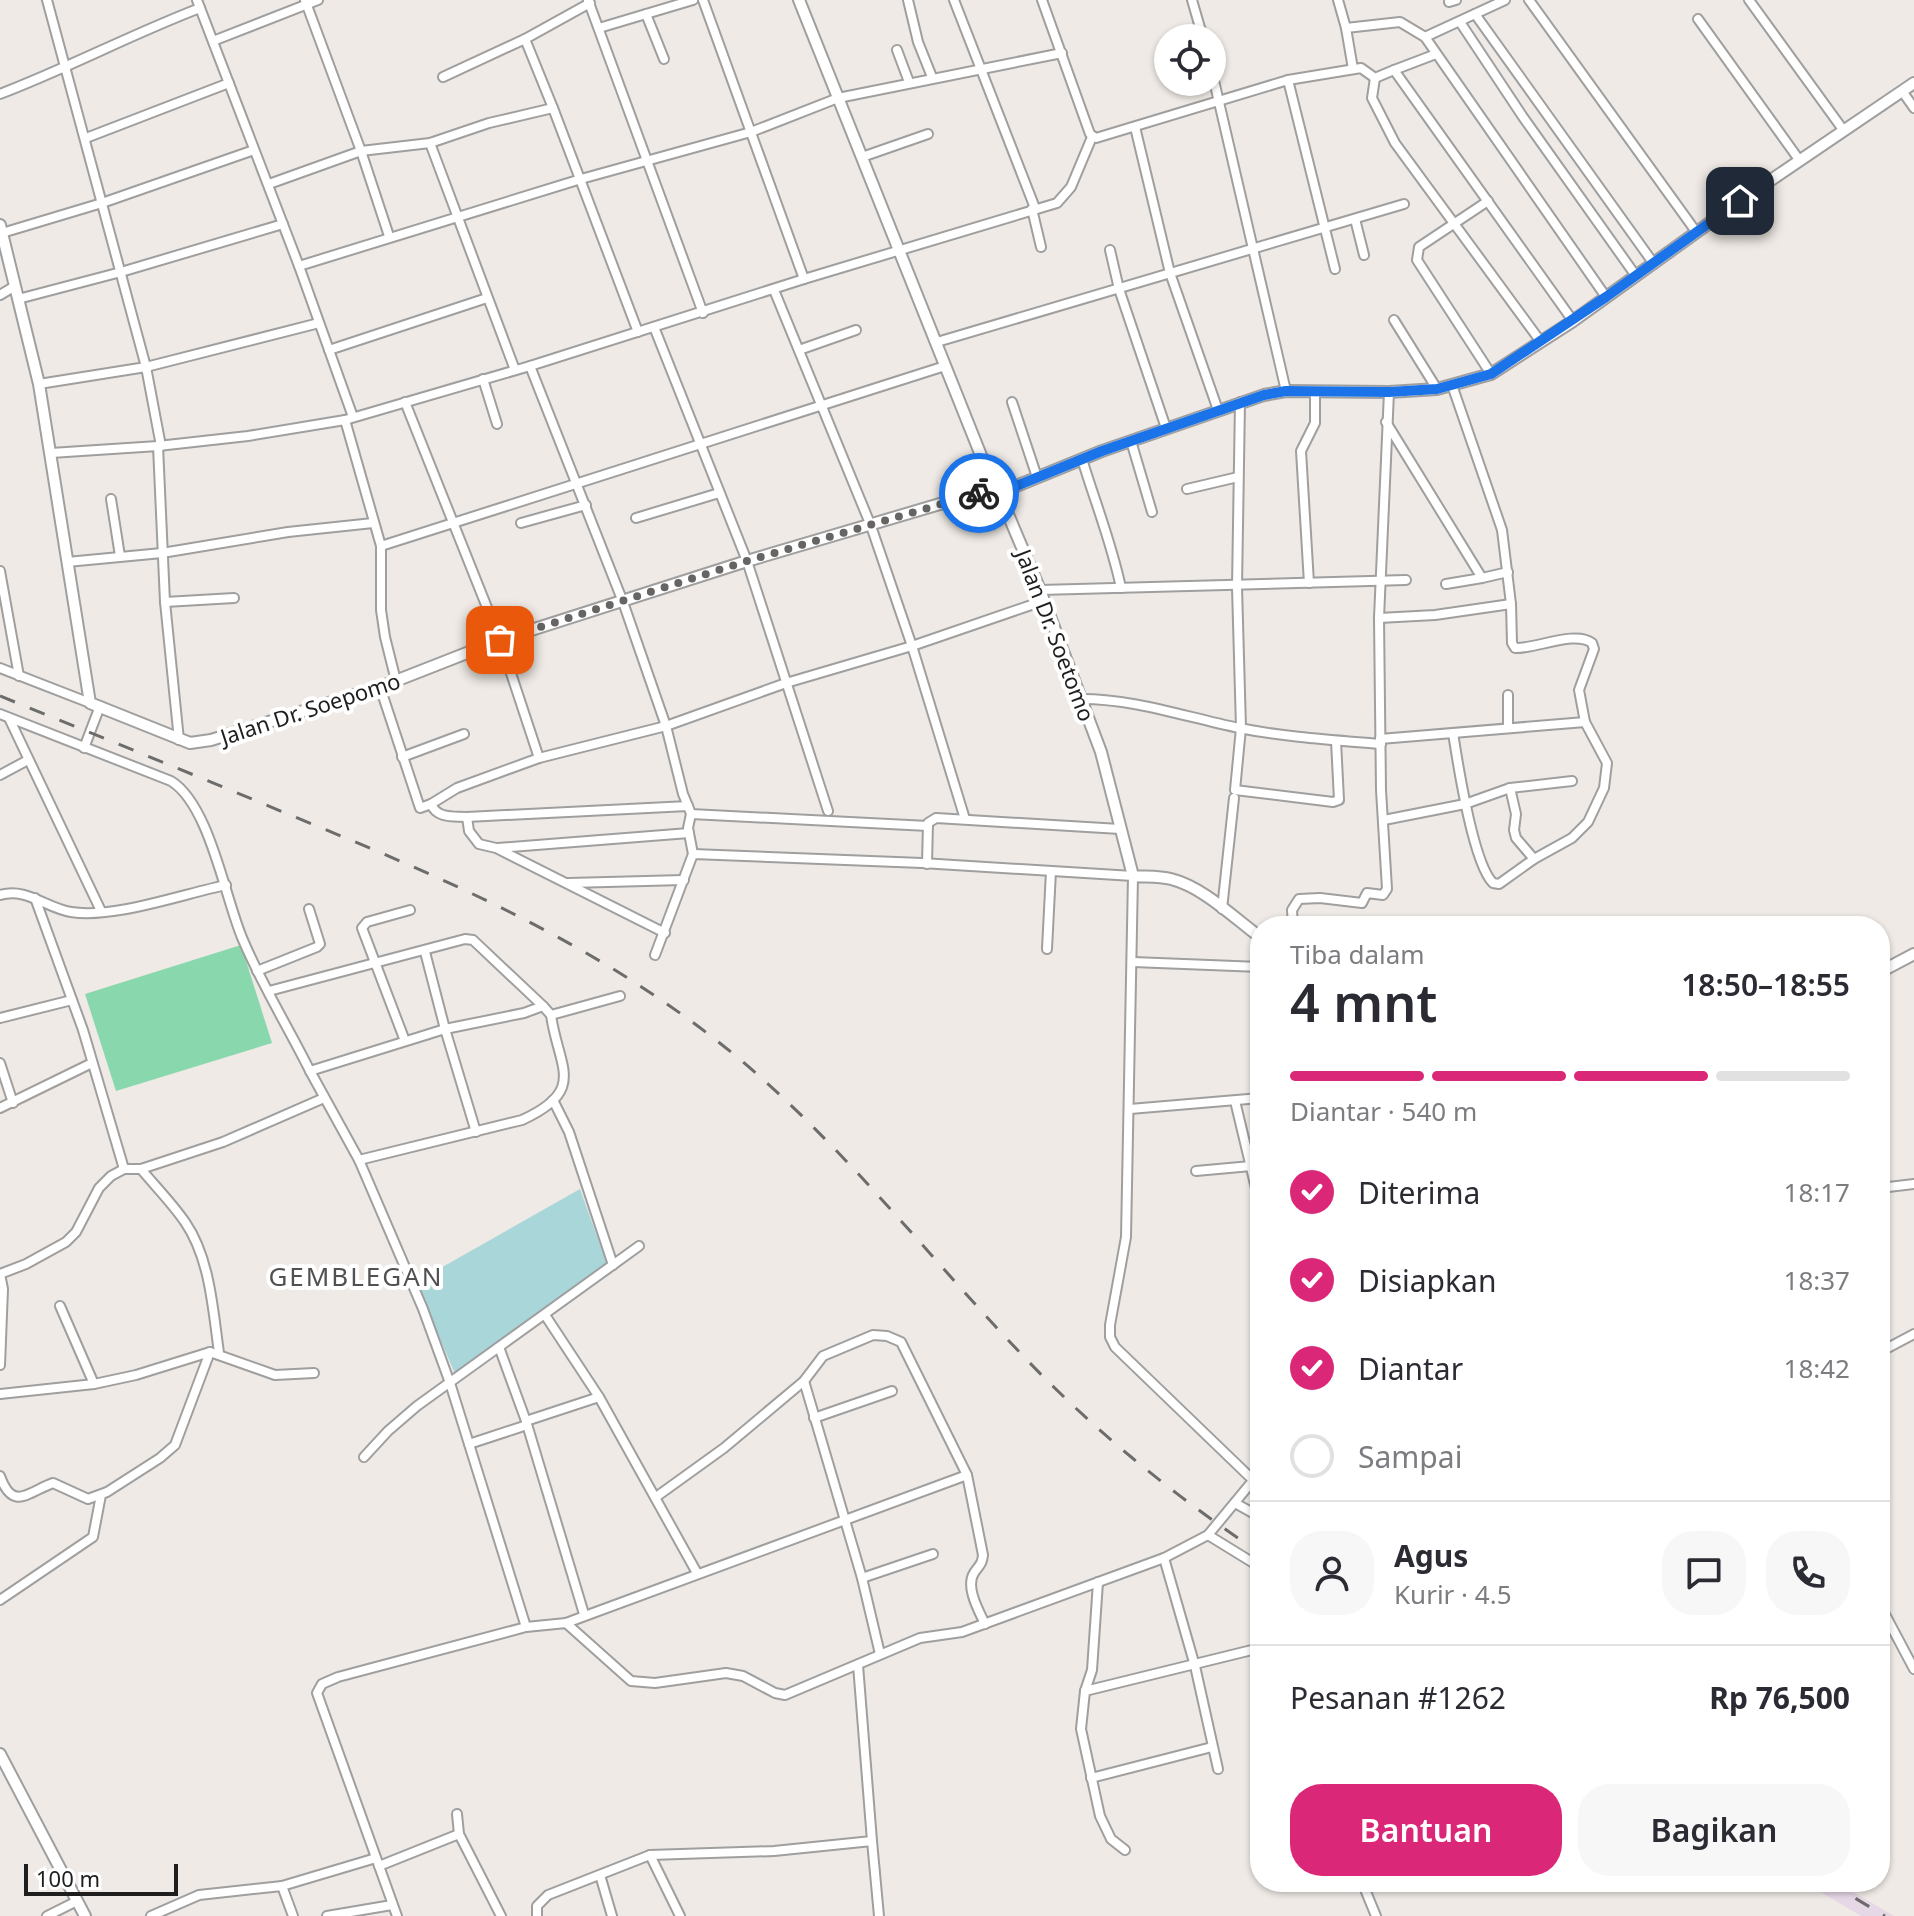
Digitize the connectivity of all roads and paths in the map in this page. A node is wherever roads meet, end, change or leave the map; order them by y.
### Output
1 (47, 0) edge
2 (318, 0) edge
3 (693, 0) edge
4 (703, 0) edge
5 (799, 0) edge
6 (908, 0) edge
7 (954, 0) edge
8 (1042, 0) edge
9 (1192, 0) edge
10 (1338, 0) edge
11 (1505, 0) edge
12 (1529, 0) edge
13 (1749, 0) edge
14 (305, 2) edge
15 (589, 2) edge
16 (198, 4) edge
17 (646, 14) junction
18 (1475, 14) junction
19 (1698, 19) dead end
20 (1460, 22) junction
21 (1199, 24) edge
22 (599, 28) junction
23 (1346, 28) junction
24 (1425, 37) junction
25 (525, 39) junction
26 (213, 41) junction
27 (897, 50) dead end
28 (1062, 53) junction
29 (1436, 54) junction
30 (664, 59) dead end
31 (67, 68) junction
32 (1353, 69) junction
33 (1394, 70) junction
34 (980, 71) junction
35 (443, 77) dead end
36 (932, 77) junction
37 (1375, 78) junction
38 (1288, 80) junction
39 (909, 82) junction
40 (229, 83) junction
41 (1914, 83) edge
42 (1902, 91) junction
43 (0, 94) edge
44 (1218, 96) edge
45 (838, 98) junction
46 (1219, 99) junction
47 (553, 108) junction
48 (1914, 108) edge
49 (1135, 127) junction
50 (1844, 131) junction
51 (751, 132) junction
52 (928, 134) dead end
53 (1092, 137) junction
54 (86, 138) junction
55 (430, 143) junction
56 (254, 150) junction
57 (361, 151) junction
58 (862, 157) junction
59 (1800, 161) junction
60 (647, 162) junction
61 (581, 179) junction
62 (269, 184) junction
63 (1488, 201) junction
64 (102, 203) junction
65 (1404, 204) dead end
66 (1033, 209) junction
67 (456, 216) junction
68 (1355, 219) junction
69 (1454, 223) junction
70 (283, 224) junction
71 (1326, 228) junction
72 (1, 229) edge
73 (1697, 233) junction
74 (389, 236) junction
75 (1041, 247) dead end
76 (1254, 249) junction
77 (898, 250) junction
78 (1110, 250) dead end
79 (1364, 255) dead end
80 (1654, 264) junction
81 (299, 266) junction
82 (1335, 269) dead end
83 (121, 272) junction
84 (1170, 273) junction
85 (1636, 276) junction
86 (804, 279) junction
87 (15, 286) junction
88 (1119, 289) junction
89 (774, 290) junction
90 (0, 295) edge
91 (1606, 297) junction
92 (487, 298) junction
93 (18, 299) junction
94 (703, 313) junction
95 (1394, 320) dead end
96 (1573, 321) junction
97 (319, 323) junction
98 (654, 327) junction
99 (856, 330) dead end
100 (638, 332) junction
101 (937, 342) junction
102 (1541, 342) junction
103 (329, 350) junction
104 (799, 350) junction
105 (530, 366) junction
106 (945, 366) junction
107 (146, 367) junction
108 (515, 370) junction
109 (1491, 374) junction
110 (483, 379) junction
111 (39, 384) junction
112 (1452, 385) junction
113 (1437, 389) junction
114 (1286, 391) junction
115 (1315, 391) junction
116 (1389, 392) junction
117 (405, 402) junction
118 (1012, 402) dead end
119 (1240, 402) junction
120 (822, 406) junction
121 (1218, 410) junction
122 (349, 419) junction
123 (1386, 422) junction
124 (497, 424) dead end
125 (1166, 428) junction
126 (1131, 441) junction
127 (159, 446) junction
128 (700, 447) junction
129 (51, 453) junction
130 (1082, 459) junction
131 (1037, 477) junction
132 (1238, 477) junction
133 (577, 484) junction
134 (1187, 489) dead end
135 (996, 490) junction
136 (719, 493) junction
137 (111, 499) dead end
138 (586, 505) junction
139 (1152, 512) dead end
140 (636, 518) dead end
141 (453, 522) junction
142 (373, 523) junction
143 (521, 523) dead end
144 (871, 526) junction
145 (381, 546) junction
146 (162, 553) junction
147 (120, 556) junction
148 (747, 561) junction
149 (67, 562) junction
150 (0, 571) edge
151 (1508, 572) junction
152 (1482, 578) junction
153 (1381, 580) junction
154 (1406, 580) dead end
155 (1309, 583) junction
156 (1446, 584) dead end
157 (1237, 587) junction
158 (1121, 588) junction
159 (1042, 595) junction
160 (234, 598) dead end
161 (165, 602) junction
162 (623, 602) junction
163 (1511, 604) junction
164 (1379, 618) junction
165 (500, 640) junction
166 (912, 646) junction
167 (0, 668) edge
168 (19, 676) junction
169 (396, 681) junction
170 (786, 683) junction
171 (380, 687) junction
172 (1508, 695) dead end
173 (1081, 699) junction
174 (95, 704) junction
175 (4, 715) edge
176 (1585, 722) junction
177 (666, 726) junction
178 (1241, 728) junction
179 (1508, 728) junction
180 (1453, 733) junction
181 (464, 734) dead end
182 (179, 740) junction
183 (1336, 741) junction
184 (1380, 741) junction
185 (84, 748) junction
186 (402, 757) junction
187 (539, 758) junction
188 (28, 760) junction
189 (0, 775) edge
190 (1572, 781) dead end
191 (1510, 788) junction
192 (1234, 798) dead end
193 (431, 804) junction
194 (1465, 804) junction
195 (690, 810) junction
196 (828, 811) dead end
197 (467, 817) junction
198 (965, 819) junction
199 (1384, 820) junction
200 (928, 826) junction
201 (1120, 829) junction
202 (689, 833) junction
203 (496, 848) junction
204 (693, 854) junction
205 (1534, 859) junction
206 (927, 864) junction
207 (1051, 871) junction
208 (1133, 876) junction
209 (684, 880) junction
210 (567, 883) junction
211 (226, 885) junction
212 (0, 895) edge
213 (35, 898) junction
214 (309, 909) dead end
215 (1222, 909) junction
216 (410, 910) dead end
217 (101, 911) junction
218 (1292, 916) edge
219 (1250, 930) edge
220 (665, 933) junction
221 (1047, 949) dead end
222 (425, 952) junction
223 (1914, 954) edge
224 (655, 955) dead end
225 (1133, 962) junction
226 (376, 965) junction
227 (1250, 967) edge
228 (1890, 967) edge
229 (257, 971) junction
230 (269, 991) junction
231 (620, 996) dead end
232 (72, 1000) junction
233 (543, 1006) junction
234 (551, 1015) junction
235 (0, 1018) edge
236 (445, 1029) junction
237 (405, 1041) junction
238 (0, 1063) edge
239 (92, 1063) junction
240 (310, 1071) junction
241 (324, 1098) junction
242 (1250, 1099) edge
243 (553, 1100) junction
244 (1235, 1101) junction
245 (13, 1103) junction
246 (0, 1108) edge
247 (1130, 1109) junction
248 (476, 1132) junction
249 (359, 1160) junction
250 (1250, 1162) edge
251 (1250, 1166) edge
252 (124, 1169) junction
253 (141, 1169) junction
254 (1196, 1171) dead end
255 (1914, 1184) edge
256 (1890, 1187) edge
257 (639, 1246) dead end
258 (613, 1265) junction
259 (0, 1273) edge
260 (60, 1306) dead end
261 (545, 1315) junction
262 (1914, 1334) edge
263 (499, 1347) junction
264 (1890, 1347) edge
265 (214, 1352) junction
266 (0, 1365) edge
267 (314, 1373) dead end
268 (804, 1381) junction
269 (450, 1383) junction
270 (94, 1384) junction
271 (892, 1391) dead end
272 (0, 1394) edge
273 (599, 1397) junction
274 (814, 1418) junction
275 (527, 1423) junction
276 (469, 1444) junction
277 (364, 1457) dead end
278 (967, 1475) junction
279 (0, 1476) edge
280 (1250, 1477) edge
281 (1250, 1484) edge
282 (101, 1495) junction
283 (656, 1497) junction
284 (1235, 1503) junction
285 (1250, 1511) edge
286 (844, 1520) junction
287 (1208, 1535) junction
288 (933, 1554) dead end
289 (1164, 1558) junction
290 (1250, 1561) edge
291 (697, 1573) junction
292 (862, 1578) junction
293 (1098, 1582) junction
294 (0, 1600) edge
295 (584, 1614) junction
296 (566, 1623) junction
297 (985, 1624) junction
298 (1890, 1624) edge
299 (526, 1627) junction
300 (1250, 1651) edge
301 (880, 1654) junction
302 (858, 1665) junction
303 (1195, 1666) junction
304 (1914, 1669) edge
305 (1085, 1691) junction
306 (1212, 1747) junction
307 (0, 1754) edge
308 (1218, 1769) dead end
309 (1091, 1778) junction
310 (457, 1814) dead end
311 (459, 1834) junction
312 (872, 1841) junction
313 (1125, 1850) dead end
314 (650, 1855) junction
315 (378, 1862) junction
316 (600, 1875) junction
317 (282, 1886) junction
318 (1366, 1892) edge
319 (77, 1901) junction
320 (392, 1905) junction
321 (47, 1916) edge
322 (85, 1916) edge
323 (151, 1916) edge
324 (293, 1916) edge
325 (327, 1916) edge
326 (397, 1916) edge
327 (501, 1916) edge
328 (537, 1916) edge
329 (612, 1916) edge
330 (680, 1916) edge
331 (879, 1916) edge
332 (1376, 1916) edge

1 - 31 street
2 - 14 street
3 - 17 street
4 - 51 street
5 - 45 street, Jalan Dr. Soetomo
6 - 36 street
7 - 34 street
8 - 28 street
9 - 21 street
10 - 23 street
11 - 18 street
12 - 73 street
13 - 50 street
14 - 26 street
14 - 57 street
15 - 22 street
15 - 25 street
16 - 26 street
16 - 31 street
17 - 22 street
17 - 30 street
18 - 20 street
18 - 80 street
19 - 59 street
20 - 24 street
20 - 85 street
22 - 60 street
23 - 24 street
23 - 32 street
24 - 29 street
25 - 35 street
25 - 47 street
26 - 40 street
27 - 39 street
28 - 34 street
28 - 53 street
29 - 33 street
29 - 91 street
31 - 43 street
31 - 54 street
32 - 37 street
32 - 38 street
33 - 37 street
33 - 63 street
34 - 36 street
34 - 66 street
36 - 39 street
37 - 69 street
38 - 46 street
38 - 71 street
39 - 45 street
40 - 54 street
40 - 56 street
41 - 42 street, Jalan Dr. Soepomo
42 - 48 street
42 - 50 street, Jalan Dr. Soepomo
44 - 46 street
45 - 51 street
45 - 58 street, Jalan Dr. Soetomo
46 - 49 street
46 - 76 street
47 - 55 street
47 - 61 street
49 - 53 street
49 - 84 street
50 - 59 street, Jalan Dr. Soepomo
51 - 60 street
51 - 86 street
52 - 58 street
53 - 66 street
54 - 64 street
55 - 57 street
55 - 67 street
56 - 62 street
56 - 64 street
57 - 62 street
57 - 74 street
58 - 77 street, Jalan Dr. Soetomo
59 - 73 street, Jalan Dr. Soepomo
60 - 61 street
60 - 94 street
61 - 67 street
61 - 100 street
62 - 70 street
63 - 69 street
63 - 96 street
64 - 72 street
64 - 83 street
65 - 68 street
66 - 75 street
66 - 77 street
67 - 74 street
67 - 92 street
68 - 71 street
68 - 79 street
69 - 102 street
69 - 109 street
70 - 81 street
70 - 83 street
71 - 76 street
71 - 82 street
72 - 87 street
73 - 80 street, Jalan Dr. Soepomo
74 - 81 street
76 - 84 street
76 - 114 street
77 - 86 street
77 - 101 street, Jalan Dr. Soetomo
78 - 88 street
80 - 85 street, Jalan Dr. Soepomo
81 - 97 street
83 - 93 street
83 - 107 street
84 - 88 street
84 - 121 street
85 - 91 street, Jalan Dr. Soepomo
86 - 89 street
87 - 90 street
87 - 93 street
88 - 101 street
88 - 125 street
89 - 94 street
89 - 104 street
91 - 96 street, Jalan Dr. Soepomo
92 - 103 street
92 - 108 street
93 - 111 street
94 - 98 street
95 - 113 street
96 - 102 street, Jalan Dr. Soepomo
97 - 103 street
97 - 107 street
98 - 100 street
98 - 128 street
99 - 104 street
100 - 105 street
101 - 106 street, Jalan Dr. Soetomo
102 - 109 street, Jalan Dr. Soepomo
103 - 122 street
104 - 120 street
105 - 108 street
105 - 133 street
106 - 120 street
106 - 135 street, Jalan Dr. Soetomo
107 - 111 street
107 - 127 street
108 - 110 street
109 - 112 street, Jalan Dr. Soepomo
110 - 117 street
110 - 124 street
111 - 129 street
112 - 113 street, Jalan Dr. Soepomo
112 - 151 street
113 - 116 street, Jalan Dr. Soepomo
114 - 115 street, Jalan Dr. Soepomo
114 - 119 street, Jalan Dr. Soepomo
115 - 116 street, Jalan Dr. Soepomo
115 - 155 street
116 - 123 street
117 - 122 street
117 - 141 street
118 - 131 street
119 - 121 street, Jalan Dr. Soepomo
119 - 132 street
120 - 128 street
120 - 144 street
121 - 125 street, Jalan Dr. Soepomo
122 - 127 street
122 - 142 street
123 - 152 street
123 - 153 street
125 - 126 street, Jalan Dr. Soepomo
126 - 130 street, Jalan Dr. Soepomo
126 - 139 street
127 - 129 street
127 - 146 street
128 - 133 street
128 - 136 street
129 - 149 street
130 - 131 street, Jalan Dr. Soepomo
130 - 158 street
131 - 135 street, Jalan Dr. Soepomo
132 - 134 street
132 - 157 street
133 - 138 street
133 - 141 street
135 - 144 street, Jalan Dr. Soepomo
135 - 159 street, Jalan Dr. Soetomo
136 - 140 street
136 - 148 street
137 - 147 street
138 - 143 street
138 - 162 street
141 - 145 street
141 - 165 street
142 - 145 street
142 - 146 street
144 - 148 street, Jalan Dr. Soepomo
144 - 166 street
145 - 169 street
146 - 147 street
146 - 161 street
147 - 149 street
148 - 162 street, Jalan Dr. Soepomo
148 - 170 street
149 - 174 street
150 - 168 street
151 - 152 street
151 - 163 street
152 - 156 street
153 - 154 street
153 - 155 street
153 - 164 street
155 - 157 street
157 - 158 street
157 - 178 street
158 - 159 street
159 - 166 street
159 - 173 street, Jalan Dr. Soetomo
160 - 161 street
161 - 182 street
162 - 165 street, Jalan Dr. Soepomo
162 - 177 street
163 - 164 street
163 - 176 street
164 - 184 street
165 - 169 street, Jalan Dr. Soepomo
165 - 187 street
166 - 170 street
166 - 198 street
167 - 168 street
168 - 174 street
169 - 171 street, Jalan Dr. Soepomo
170 - 177 street
170 - 196 street
171 - 182 street, Jalan Dr. Soepomo
171 - 186 street
172 - 179 street
173 - 178 street
173 - 201 street, Jalan Dr. Soetomo
174 - 182 street, Jalan Dr. Soepomo
174 - 185 street
175 - 185 street
175 - 188 street
176 - 179 street
176 - 205 street
177 - 187 street
177 - 195 street
178 - 183 street
178 - 183 street
179 - 180 street
180 - 184 street
180 - 194 street
181 - 186 street
183 - 184 street
184 - 199 street
185 - 211 street
186 - 193 street
187 - 193 street
188 - 189 street
188 - 217 street
190 - 191 street
191 - 194 street
191 - 205 street
192 - 215 street
193 - 197 street
194 - 199 street
194 - 205 street
195 - 197 street
195 - 200 street
195 - 202 street
197 - 203 street
198 - 200 street
198 - 201 street
199 - 218 street
200 - 206 street
201 - 208 street, Jalan Dr. Soetomo
202 - 203 street
202 - 204 street
203 - 210 street
204 - 206 street
204 - 209 street
206 - 207 street
207 - 208 street
207 - 221 street
208 - 215 street
208 - 225 street
209 - 210 street
209 - 220 street
210 - 220 street
211 - 217 street
211 - 229 street
212 - 213 street
213 - 217 street
213 - 232 street
214 - 229 street
215 - 219 street
216 - 226 street
220 - 224 street
222 - 226 street
222 - 233 street
222 - 236 street
223 - 228 street
225 - 227 street
225 - 247 street
226 - 230 street
226 - 237 street
229 - 230 street
230 - 240 street
231 - 234 street
232 - 235 street
232 - 239 street
233 - 234 street
233 - 236 street
234 - 243 street
236 - 237 street
236 - 248 street
237 - 240 street
238 - 245 street
239 - 245 street
239 - 252 street
240 - 241 street
241 - 249 street
241 - 253 street
242 - 244 street
243 - 248 street
243 - 258 street
244 - 247 street
244 - 250 street
245 - 246 street
247 - 280 street
248 - 249 street
249 - 269 street
251 - 254 street
252 - 253 street
252 - 259 street
253 - 265 street
255 - 256 street
257 - 258 street
258 - 261 street
259 - 266 street
260 - 270 street
261 - 263 street
261 - 273 street
262 - 264 street
263 - 269 street
263 - 275 street
265 - 267 street
265 - 270 street
265 - 282 street
268 - 274 street
268 - 278 street
268 - 283 street
269 - 276 street
269 - 277 street
270 - 272 street
271 - 274 street
273 - 275 street
273 - 283 street
274 - 286 street
275 - 276 street
275 - 295 street
276 - 299 street
278 - 286 street
278 - 297 street
279 - 282 street
281 - 284 street
282 - 294 street
283 - 291 street
284 - 285 street
284 - 287 street
286 - 291 street
286 - 292 street
287 - 289 street
287 - 290 street
288 - 292 street
289 - 293 street
289 - 303 street
291 - 295 street
292 - 301 street
293 - 297 street
293 - 305 street
295 - 296 street
296 - 299 street
296 - 302 street
297 - 301 street
298 - 304 street
299 - 315 street
300 - 303 street
301 - 302 street
302 - 312 street
303 - 305 street
303 - 306 street
305 - 309 street
306 - 308 street
306 - 309 street
307 - 319 street
309 - 313 street
310 - 311 street
311 - 315 street
311 - 327 street
312 - 314 street
312 - 331 street
314 - 316 street
314 - 330 street
315 - 317 street
315 - 320 street
316 - 328 street
316 - 329 street
317 - 323 street
317 - 324 street
318 - 332 street
319 - 321 street
319 - 322 street
320 - 325 street
320 - 326 street

